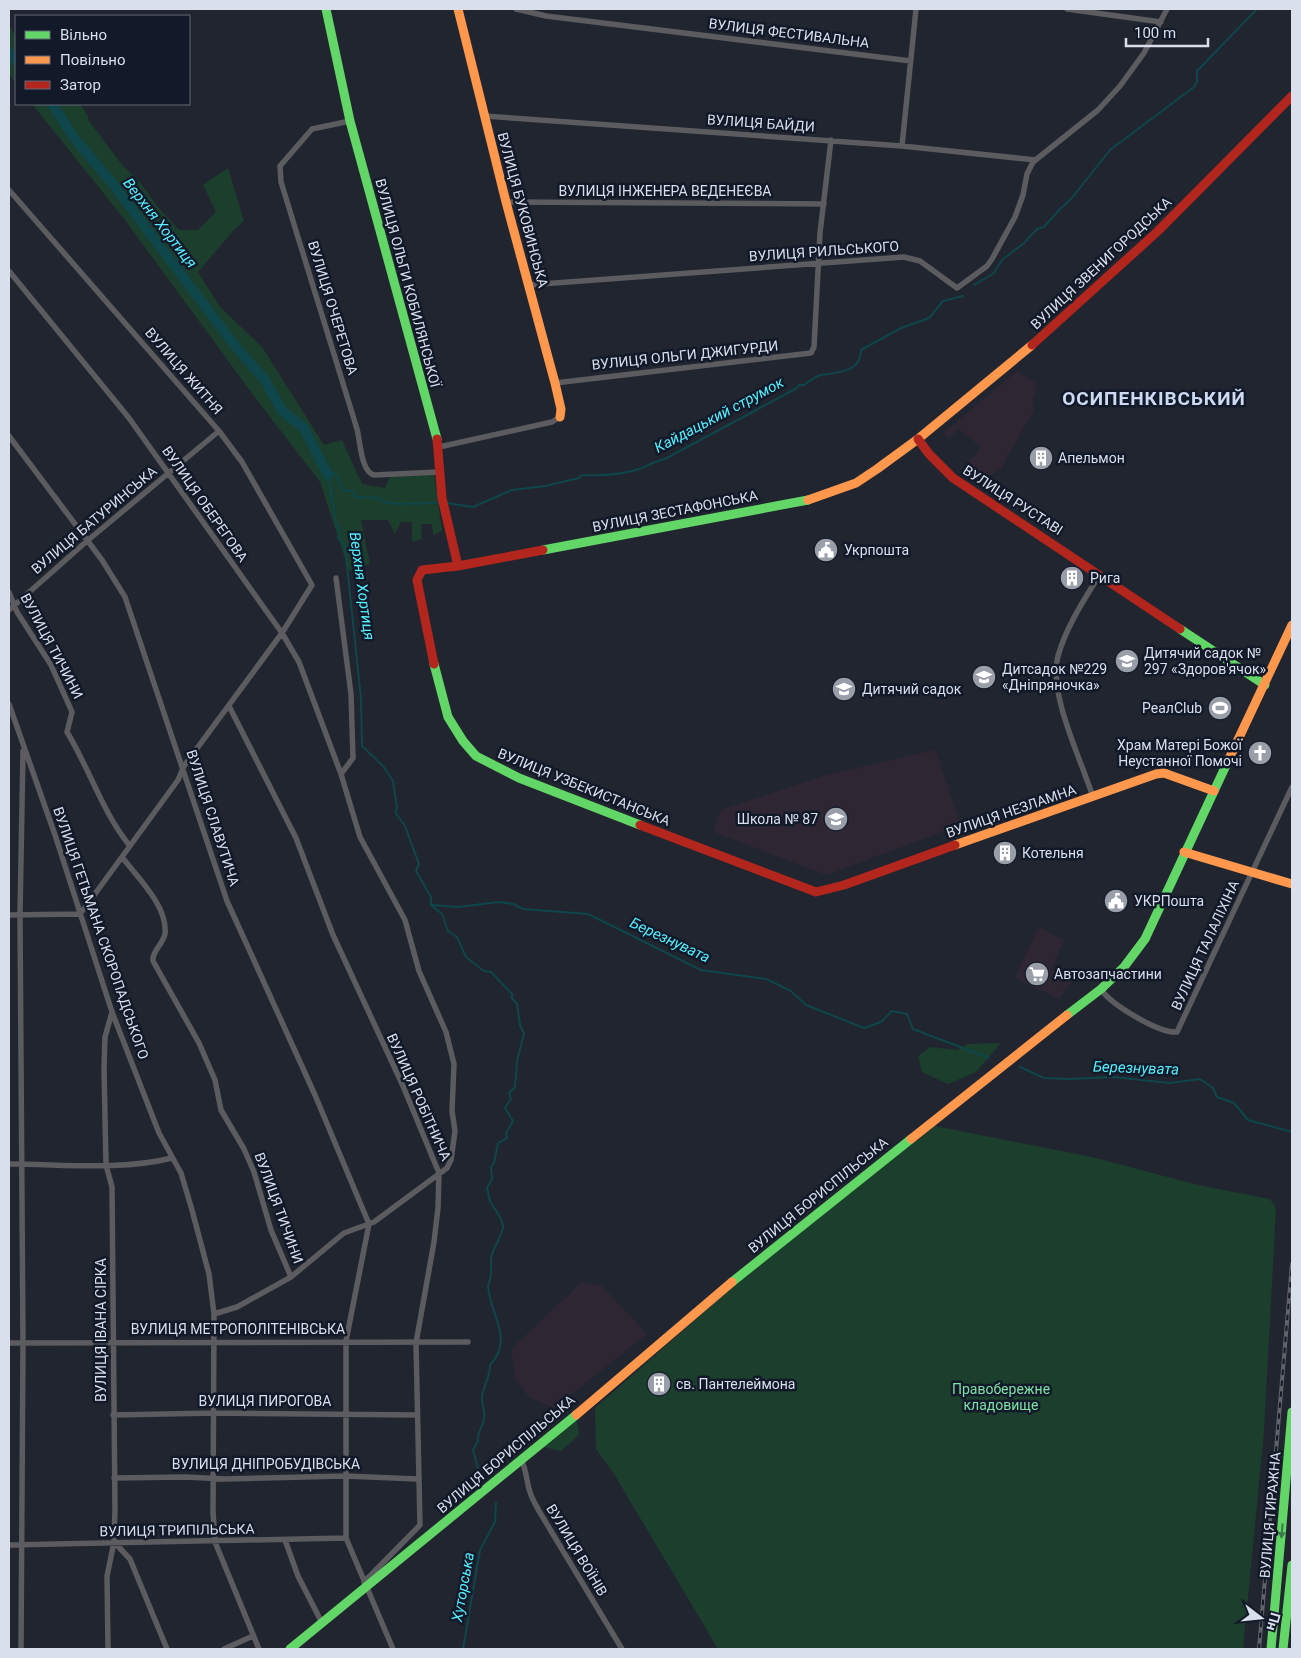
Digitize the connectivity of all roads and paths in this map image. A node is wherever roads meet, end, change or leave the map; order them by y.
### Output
1 (326, 9) edge
2 (458, 9) edge
3 (516, 9) edge
4 (916, 9) edge
5 (1067, 9) edge
6 (1167, 9) edge
7 (1114, 12) edge
8 (1161, 22) junction
9 (910, 61) junction
10 (1292, 96) edge
11 (484, 116) junction
12 (350, 121) junction
13 (831, 140) junction
14 (902, 146) junction
15 (1036, 160) junction
16 (9, 190) edge
17 (506, 202) junction
18 (824, 204) junction
19 (820, 262) junction
20 (9, 271) edge
21 (528, 286) junction
22 (555, 383) junction
23 (560, 417) joint
24 (219, 431) junction
25 (9, 436) edge
26 (918, 439) junction
27 (439, 447) junction
28 (440, 472) junction
29 (168, 474) junction
30 (87, 541) junction
31 (458, 566) junction
32 (422, 570) joint
33 (1100, 574) junction
34 (336, 578) dead end
35 (9, 592) edge
36 (15, 605) junction
37 (9, 610) edge
38 (1292, 625) edge
39 (282, 633) junction
40 (1265, 685) junction
41 (9, 704) edge
42 (229, 706) junction
43 (23, 747) junction
44 (184, 766) junction
45 (341, 774) junction
46 (1292, 787) edge
47 (1214, 791) junction
48 (1093, 796) junction
49 (129, 845) junction
50 (1184, 852) junction
51 (122, 857) junction
52 (1252, 873) junction
53 (1292, 884) edge
54 (816, 892) joint
55 (79, 914) junction
56 (9, 915) edge
57 (20, 915) junction
58 (1101, 988) junction
59 (112, 1012) junction
60 (172, 1158) junction
61 (9, 1164) edge
62 (22, 1164) junction
63 (106, 1165) junction
64 (439, 1173) junction
65 (369, 1224) junction
66 (291, 1277) junction
67 (214, 1314) junction
68 (214, 1341) junction
69 (346, 1341) junction
70 (113, 1342) junction
71 (468, 1342) dead end
72 (9, 1343) edge
73 (23, 1343) junction
74 (416, 1343) junction
75 (1292, 1412) edge
76 (215, 1413) junction
77 (347, 1413) junction
78 (113, 1415) junction
79 (417, 1415) junction
80 (520, 1460) junction
81 (345, 1476) junction
82 (114, 1478) junction
83 (213, 1478) junction
84 (417, 1479) junction
85 (1289, 1496) edge
86 (346, 1538) junction
87 (285, 1540) junction
88 (114, 1542) junction
89 (215, 1542) junction
90 (9, 1545) edge
91 (21, 1545) junction
92 (1292, 1565) edge
93 (366, 1585) junction
94 (322, 1623) junction
95 (253, 1636) junction
96 (21, 1649) edge
97 (108, 1649) edge
98 (167, 1649) edge
99 (224, 1649) edge
100 (258, 1649) edge
101 (290, 1649) edge
102 (393, 1649) edge
103 (622, 1649) edge
104 (1271, 1649) edge
105 (1283, 1649) edge

1 - 12 street, ВУЛИЦЯ ОЛЬГИ КОБИЛЯНСЬКОЇ
2 - 11 street, ВУЛИЦЯ БУКОВИНСЬКА
3 - 9 street, ВУЛИЦЯ ФЕСТИВАЛЬНА
4 - 9 street
5 - 7 street
6 - 8 street
7 - 8 street
8 - 15 street
9 - 14 street
10 - 26 street, ВУЛИЦЯ ЗВЕНИГОРОДСЬКА
11 - 13 street, ВУЛИЦЯ БАЙДИ
11 - 17 street, ВУЛИЦЯ БУКОВИНСЬКА
12 - 27 street, ВУЛИЦЯ ОЛЬГИ КОБИЛЯНСЬКОЇ
12 - 28 street, ВУЛИЦЯ ОЧЕРЕТОВА
13 - 14 street, ВУЛИЦЯ БАЙДИ
13 - 18 street
14 - 15 street, ВУЛИЦЯ БАЙДИ
15 - 19 street, ВУЛИЦЯ РИЛЬСЬКОГО
16 - 24 street, ВУЛИЦЯ ЖИТНЯ
17 - 18 street, ВУЛИЦЯ ІНЖЕНЕРА ВЕДЕНЕЄВА
17 - 21 street, ВУЛИЦЯ БУКОВИНСЬКА
18 - 19 street
19 - 21 street, ВУЛИЦЯ РИЛЬСЬКОГО
19 - 22 street, ВУЛИЦЯ ОЛЬГИ ДЖИГУРДИ
20 - 29 street, ВУЛИЦЯ ОБЕРЕГОВА
21 - 22 street, ВУЛИЦЯ БУКОВИНСЬКА
22 - 23 street, ВУЛИЦЯ БУКОВИНСЬКА
23 - 27 street
24 - 29 street, ВУЛИЦЯ БАТУРИНСЬКА
24 - 39 street, ВУЛИЦЯ ЖИТНЯ
25 - 30 street, ВУЛИЦЯ СЛАВУТИЧА
26 - 31 street, ВУЛИЦЯ ЗЕСТАФОНСЬКА
26 - 33 street, ВУЛИЦЯ РУСТАВІ
27 - 28 street, ВУЛИЦЯ ОЛЬГИ КОБИЛЯНСЬКОЇ
28 - 31 street, ВУЛИЦЯ ОЛЬГИ КОБИЛЯНСЬКОЇ
29 - 30 street, ВУЛИЦЯ БАТУРИНСЬКА
29 - 39 street, ВУЛИЦЯ ОБЕРЕГОВА
30 - 36 street, ВУЛИЦЯ БАТУРИНСЬКА
30 - 44 street, ВУЛИЦЯ СЛАВУТИЧА
31 - 32 street, ВУЛИЦЯ ЗЕСТАФОНСЬКА
32 - 54 street, ВУЛИЦЯ УЗБЕКИСТАНСЬКА
33 - 40 street, ВУЛИЦЯ РУСТАВІ
33 - 48 street
34 - 45 street
35 - 36 street, ВУЛИЦЯ ТИЧИНИ
36 - 37 street, ВУЛИЦЯ БАТУРИНСЬКА
36 - 49 street, ВУЛИЦЯ ТИЧИНИ
38 - 40 street, ВУЛИЦЯ БОРИСПІЛЬСЬКА
39 - 42 street
39 - 45 street, ВУЛИЦЯ ОБЕРЕГОВА
40 - 47 street, ВУЛИЦЯ БОРИСПІЛЬСЬКА
41 - 43 street, ВУЛИЦЯ ГЕТЬМАНА СКОРОПАДСЬКОГО
42 - 44 street
42 - 64 street, ВУЛИЦЯ РОБІТНИЧА
43 - 55 street, ВУЛИЦЯ ГЕТЬМАНА СКОРОПАДСЬКОГО
43 - 57 street
44 - 49 street
44 - 65 street, ВУЛИЦЯ СЛАВУТИЧА
45 - 64 street, ВУЛИЦЯ РОБІТНИЧА
46 - 52 street, ВУЛИЦЯ ТАЛАЛІХІНА
47 - 48 street, ВУЛИЦЯ НЕЗЛАМНА
47 - 50 street, ВУЛИЦЯ БОРИСПІЛЬСЬКА
48 - 54 street, ВУЛИЦЯ НЕЗЛАМНА
49 - 51 street
50 - 52 street
50 - 58 street, ВУЛИЦЯ БОРИСПІЛЬСЬКА
51 - 55 street
51 - 66 street, ВУЛИЦЯ ТИЧИНИ
52 - 53 street
52 - 58 street, ВУЛИЦЯ ТАЛАЛІХІНА
55 - 57 street
55 - 59 street, ВУЛИЦЯ ГЕТЬМАНА СКОРОПАДСЬКОГО
56 - 57 street
57 - 62 street
58 - 80 street, ВУЛИЦЯ БОРИСПІЛЬСЬКА
59 - 60 street, ВУЛИЦЯ ГЕТЬМАНА СКОРОПАДСЬКОГО
59 - 63 street, ВУЛИЦЯ ІВАНА СІРКА
60 - 63 street
60 - 67 street, ВУЛИЦЯ ГЕТЬМАНА СКОРОПАДСЬКОГО
61 - 62 street
62 - 63 street
62 - 73 street
63 - 70 street, ВУЛИЦЯ ІВАНА СІРКА
64 - 65 street
64 - 74 street
65 - 66 street
65 - 69 street
66 - 67 street
67 - 68 street, ВУЛИЦЯ ГЕТЬМАНА СКОРОПАДСЬКОГО
68 - 69 street, ВУЛИЦЯ МЕТРОПОЛІТЕНІВСЬКА
68 - 70 street, ВУЛИЦЯ МЕТРОПОЛІТЕНІВСЬКА
68 - 76 street, ВУЛИЦЯ ГЕТЬМАНА СКОРОПАДСЬКОГО
69 - 74 street, ВУЛИЦЯ МЕТРОПОЛІТЕНІВСЬКА
69 - 77 street
70 - 73 street, ВУЛИЦЯ МЕТРОПОЛІТЕНІВСЬКА
70 - 78 street, ВУЛИЦЯ ІВАНА СІРКА
71 - 74 street, ВУЛИЦЯ МЕТРОПОЛІТЕНІВСЬКА
72 - 73 street, ВУЛИЦЯ МЕТРОПОЛІТЕНІВСЬКА
73 - 91 street
74 - 79 street
75 - 85 street, ВУЛИЦЯ ТИРАЖНА
76 - 77 street, ВУЛИЦЯ ПИРОГОВА
76 - 78 street, ВУЛИЦЯ ПИРОГОВА
76 - 83 street, ВУЛИЦЯ ГЕТЬМАНА СКОРОПАДСЬКОГО
77 - 79 street, ВУЛИЦЯ ПИРОГОВА
77 - 81 street
78 - 82 street, ВУЛИЦЯ ІВАНА СІРКА
79 - 84 street
80 - 93 street, ВУЛИЦЯ БОРИСПІЛЬСЬКА
80 - 103 street, ВУЛИЦЯ ВОЇНІВ
81 - 83 street, ВУЛИЦЯ ДНІПРОБУДІВСЬКА
81 - 84 street, ВУЛИЦЯ ДНІПРОБУДІВСЬКА
81 - 86 street
82 - 83 street, ВУЛИЦЯ ДНІПРОБУДІВСЬКА
82 - 88 street, ВУЛИЦЯ ІВАНА СІРКА
83 - 89 street, ВУЛИЦЯ ГЕТЬМАНА СКОРОПАДСЬКОГО
84 - 93 street
85 -> 104 street, ВУЛИЦЯ ТИРАЖНА
86 - 87 street, ВУЛИЦЯ ТРИПІЛЬСЬКА
86 - 93 street
87 - 89 street, ВУЛИЦЯ ТРИПІЛЬСЬКА
87 - 94 street
88 - 89 street, ВУЛИЦЯ ТРИПІЛЬСЬКА
88 - 91 street, ВУЛИЦЯ ТРИПІЛЬСЬКА
88 - 97 street, ВУЛИЦЯ ІВАНА СІРКА
88 - 98 street
89 - 95 street
90 - 91 street, ВУЛИЦЯ ТРИПІЛЬСЬКА
91 - 96 street
92 - 105 street, ВУЛИЦЯ ТИРАЖНА
93 - 94 street, ВУЛИЦЯ БОРИСПІЛЬСЬКА
93 - 102 street
94 - 101 street, ВУЛИЦЯ БОРИСПІЛЬСЬКА
95 - 99 street
95 - 100 street

